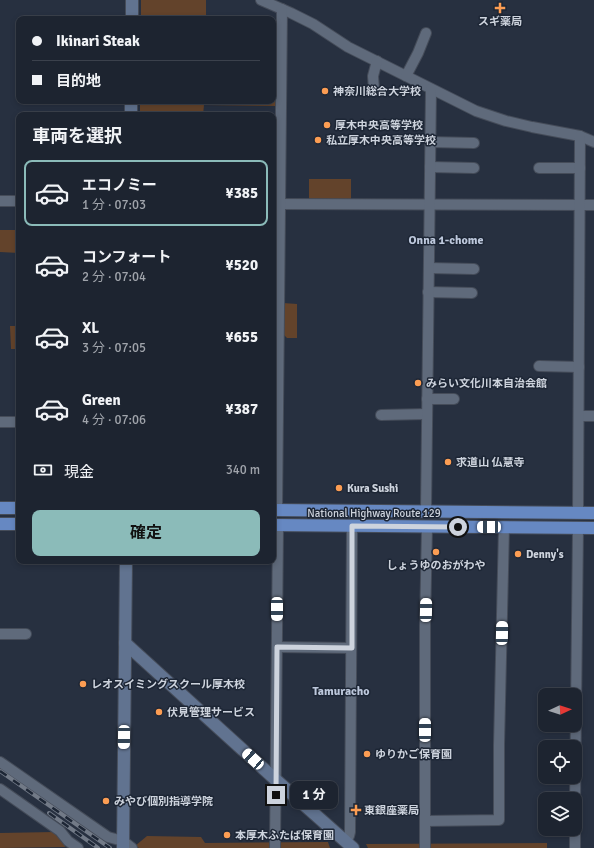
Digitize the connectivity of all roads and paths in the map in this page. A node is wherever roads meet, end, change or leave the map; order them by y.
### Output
1 (132, 0) edge
2 (261, 0) edge
3 (279, 5) edge
4 (132, 16) edge
5 (426, 33) dead end
6 (377, 61) junction
7 (406, 76) junction
8 (431, 89) junction
9 (374, 90) dead end
10 (580, 136) junction
11 (430, 142) junction
12 (594, 142) edge
13 (474, 143) dead end
14 (430, 167) junction
15 (474, 168) dead end
16 (540, 168) dead end
17 (580, 168) junction
18 (0, 201) edge
19 (16, 201) edge
20 (276, 204) edge
21 (429, 204) junction
22 (579, 205) junction
23 (594, 205) edge
24 (429, 268) junction
25 (474, 269) dead end
26 (428, 292) junction
27 (472, 293) dead end
28 (540, 366) dead end
29 (579, 366) junction
30 (427, 399) junction
31 (454, 399) dead end
32 (427, 414) junction
33 (381, 415) dead end
34 (579, 416) junction
35 (594, 416) edge
36 (0, 422) edge
37 (16, 422) edge
38 (0, 508) edge
39 (16, 508) edge
40 (276, 510) edge
41 (426, 511) junction
42 (578, 512) junction
43 (594, 513) edge
44 (0, 524) edge
45 (16, 524) edge
46 (276, 525) edge
47 (352, 526) junction
48 (427, 526) junction
49 (504, 527) junction
50 (578, 528) junction
51 (594, 528) edge
52 (126, 564) edge
53 (276, 564) edge
54 (21, 632) dead end
55 (0, 634) edge
56 (125, 643) junction
57 (277, 647) junction
58 (352, 648) junction
59 (0, 762) edge
60 (276, 780) junction
61 (0, 789) edge
62 (575, 792) edge
63 (425, 821) junction
64 (575, 836) edge
65 (343, 840) junction
66 (127, 846) edge
67 (78, 848) edge
68 (275, 848) edge
69 (353, 848) edge
70 (425, 848) edge
71 (575, 848) edge

1 - 4 street
2 - 3 street
3 - 6 street
3 - 20 street
5 - 7 street
6 - 7 street
6 - 9 street
7 - 8 street
8 - 10 street
8 - 11 street
10 - 12 street
10 - 17 street
11 - 13 street
11 - 14 street
14 - 15 street
14 - 21 street
16 - 17 street
17 - 22 street
18 - 19 street
20 - 21 street
21 - 22 street
21 - 24 street
22 - 23 street
22 - 29 street
24 - 25 street
24 - 26 street
26 - 27 street
26 - 30 street
28 - 29 street
29 - 34 street
30 - 31 street
30 - 32 street
32 - 33 street
32 - 41 street
34 - 35 street
34 - 42 street
36 - 37 street
38 - 39 highway
40 - 41 highway, National Highway Route 129
41 - 42 highway, National Highway Route 129
42 - 43 highway, National Highway Route 129
44 - 45 highway
46 - 47 highway, National Highway Route 129
47 - 48 highway, National Highway Route 129
47 - 58 street
48 - 49 highway, National Highway Route 129
48 - 63 street
49 - 50 highway, National Highway Route 129
49 - 63 street
50 - 51 highway, National Highway Route 129
50 - 62 street
52 - 56 street
53 - 57 street
54 - 55 street
56 - 60 street
56 - 66 street
57 - 58 street
57 - 60 street
58 - 65 street
59 - 66 street
60 - 65 street
60 - 68 street
61 - 67 street
63 - 70 street
64 - 71 street
65 - 69 street

